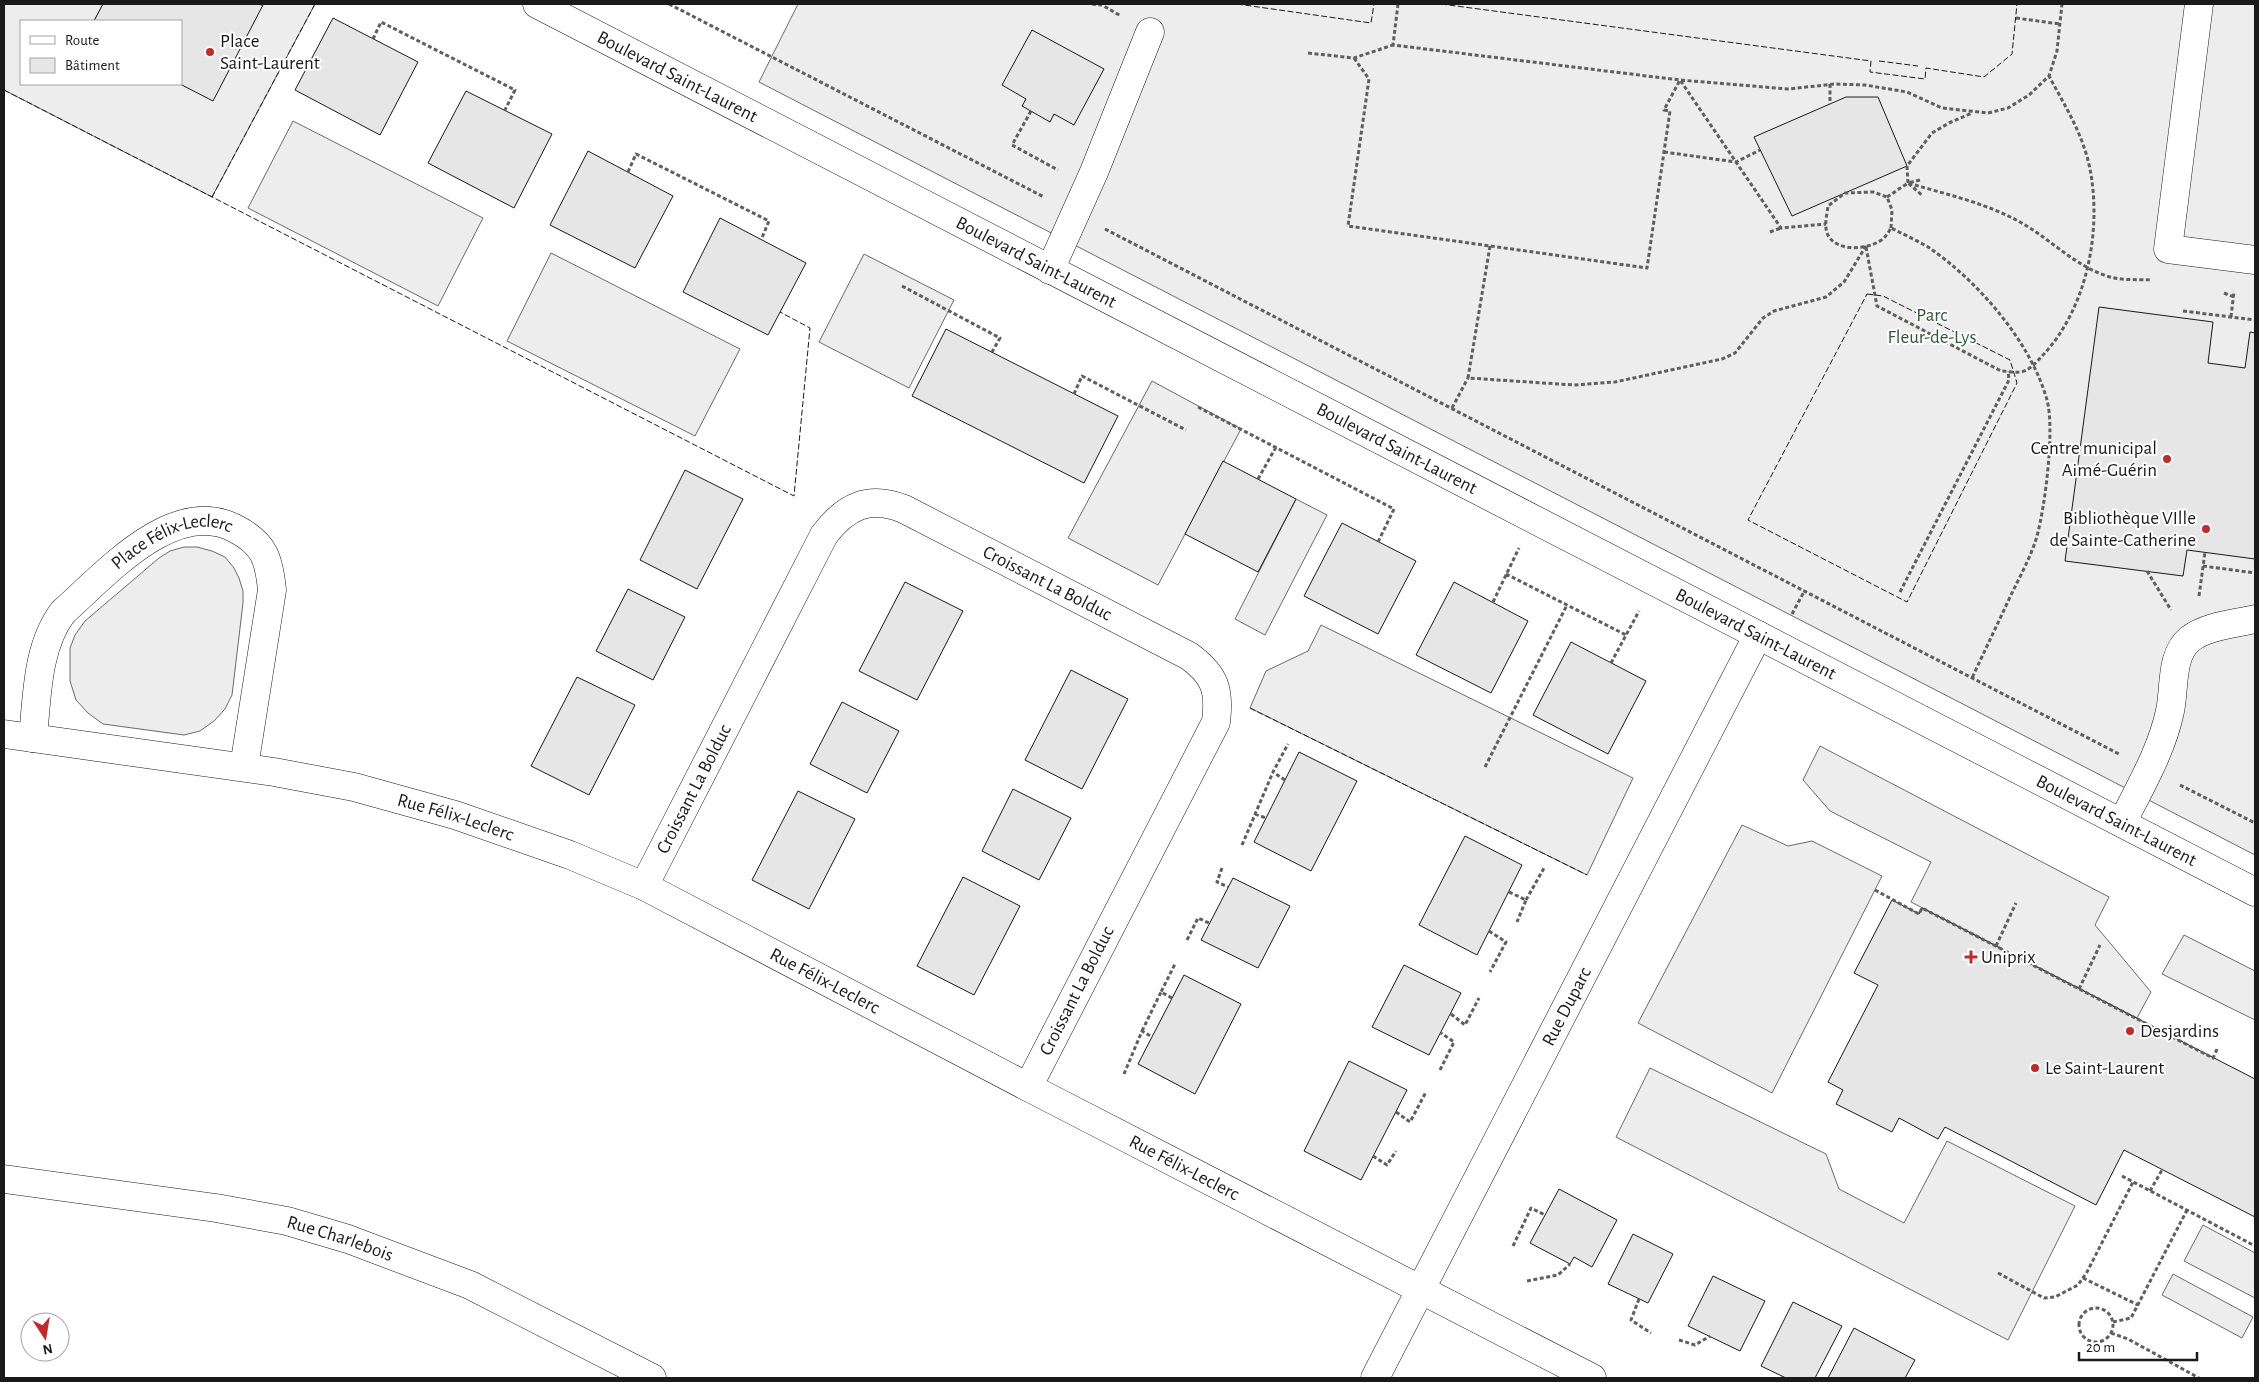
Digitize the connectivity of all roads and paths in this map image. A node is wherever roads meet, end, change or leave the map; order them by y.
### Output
1 (537, 4) edge
2 (669, 4) edge
3 (1092, 4) edge
4 (1398, 4) edge
5 (2062, 4) edge
6 (2199, 4) edge
7 (1102, 5) dead end
8 (2016, 18) dead end
9 (2060, 24) junction
10 (1150, 32) dead end
11 (373, 39) dead end
12 (1393, 45) junction
13 (1308, 53) dead end
14 (1354, 58) junction
15 (2049, 76) junction
16 (1680, 80) junction
17 (1830, 84) junction
18 (1830, 104) dead end
19 (505, 110) dead end
20 (1031, 111) dead end
21 (1974, 112) junction
22 (1760, 150) dead end
23 (1664, 152) junction
24 (1736, 162) junction
25 (628, 172) dead end
26 (1066, 174) dead end
27 (1920, 180) dead end
28 (1908, 184) junction
29 (1923, 196) dead end
30 (1887, 197) junction
31 (1052, 201) dead end
32 (1826, 224) junction
33 (1101, 226) dead end
34 (1781, 228) junction
35 (1891, 228) junction
36 (1770, 232) dead end
37 (761, 240) dead end
38 (1490, 246) junction
39 (1866, 246) junction
40 (2255, 260) edge
41 (2088, 268) junction
42 (1050, 270) junction
43 (902, 286) dead end
44 (2183, 311) dead end
45 (2255, 320) edge
46 (992, 352) dead end
47 (2033, 366) junction
48 (2008, 371) junction
49 (1468, 378) junction
50 (1074, 394) dead end
51 (1198, 407) dead end
52 (1452, 408) junction
53 (1186, 430) dead end
54 (1276, 447) junction
55 (1258, 479) dead end
56 (1533, 519) junction
57 (1378, 542) dead end
58 (2205, 552) dead end
59 (2203, 566) junction
60 (2147, 571) dead end
61 (2255, 573) edge
62 (1506, 574) junction
63 (1655, 581) junction
64 (1805, 590) junction
65 (1900, 592) dead end
66 (1492, 602) dead end
67 (2198, 604) dead end
68 (1567, 605) junction
69 (2179, 611) dead end
70 (1792, 615) dead end
71 (2255, 619) edge
72 (1626, 635) junction
73 (1758, 635) junction
74 (1611, 663) dead end
75 (1972, 678) junction
76 (4, 734) edge
77 (32, 738) junction
78 (1288, 744) dead end
79 (2112, 750) dead end
80 (1485, 767) dead end
81 (244, 768) junction
82 (1273, 772) junction
83 (1285, 780) dead end
84 (2176, 783) dead end
85 (1255, 814) junction
86 (1266, 818) dead end
87 (2122, 823) junction
88 (2255, 823) edge
89 (1242, 845) dead end
90 (1222, 868) dead end
91 (1544, 868) dead end
92 (644, 886) junction
93 (1228, 887) dead end
94 (1875, 890) dead end
95 (1509, 892) dead end
96 (2255, 892) edge
97 (1526, 900) junction
98 (2016, 903) dead end
99 (1517, 922) dead end
100 (1209, 923) dead end
101 (1489, 931) dead end
102 (1187, 940) dead end
103 (2100, 944) dead end
104 (1996, 946) junction
105 (1175, 964) dead end
106 (1490, 972) dead end
107 (2079, 989) junction
108 (1161, 992) junction
109 (1172, 998) dead end
110 (1479, 998) dead end
111 (1451, 1014) dead end
112 (1142, 1031) junction
113 (1441, 1033) dead end
114 (1152, 1037) dead end
115 (2218, 1047) dead end
116 (1440, 1070) dead end
117 (1124, 1074) dead end
118 (1028, 1087) junction
119 (1426, 1092) dead end
120 (1396, 1112) dead end
121 (1396, 1151) dead end
122 (1373, 1156) dead end
123 (2162, 1170) dead end
124 (2122, 1176) dead end
125 (4, 1179) edge
126 (2133, 1182) junction
127 (2150, 1191) junction
128 (2187, 1210) junction
129 (1545, 1215) dead end
130 (1513, 1246) dead end
131 (2255, 1246) edge
132 (1570, 1264) dead end
133 (1998, 1273) dead end
134 (2083, 1278) junction
135 (1527, 1281) dead end
136 (1421, 1290) junction
137 (1639, 1299) dead end
138 (2138, 1305) junction
139 (2113, 1322) junction
140 (1651, 1333) dead end
141 (2111, 1334) junction
142 (1710, 1336) dead end
143 (1680, 1340) dead end
144 (652, 1378) edge
145 (1375, 1378) edge
146 (1592, 1378) edge
147 (2199, 1378) edge

1 - 42 street, Boulevard Saint-Laurent
2 - 31 path
3 - 7 path
4 - 12 path
5 - 9 path
6 - 40 street
8 - 9 path
9 - 15 path
10 - 42 street
11 - 19 path
12 - 14 path
12 - 16 path
13 - 14 path
14 - 38 path
15 - 21 path
15 - 41 path
16 - 17 path
16 - 23 path
16 - 24 path
17 - 18 path
17 - 21 path
20 - 26 path
21 - 28 path
22 - 24 path
23 - 24 path
23 - 38 path
24 - 34 path
25 - 37 path
27 - 28 path
28 - 29 path
28 - 30 path
28 - 41 path
30 - 32 path
30 - 35 path
32 - 34 path
32 - 39 path
33 - 52 path
34 - 36 path
35 - 39 path
35 - 47 path
38 - 49 path
39 - 48 path
39 - 49 path
41 - 47 path
42 - 56 street, Boulevard Saint-Laurent
43 - 46 path
44 - 45 path
47 - 48 path
47 - 75 path
48 - 65 path
49 - 52 path
50 - 53 path
51 - 54 path
52 - 64 path
54 - 55 path
54 - 57 path
56 - 62 path
56 - 63 street, Boulevard Saint-Laurent
58 - 59 path
59 - 61 path
59 - 67 path
60 - 69 path
62 - 66 path
62 - 68 path
63 - 72 path
63 - 73 street, Boulevard Saint-Laurent
64 - 70 path
64 - 75 path
68 - 72 path
68 - 80 path
71 - 87 street
72 - 74 path
73 - 87 street, Boulevard Saint-Laurent
73 - 136 street, Rue Duparc
75 - 79 path
76 - 77 street, Rue Félix-Leclerc
77 - 81 street, Rue Félix-Leclerc
77 - 81 street, Place Félix-Leclerc
78 - 82 path
81 - 92 street, Rue Félix-Leclerc
82 - 83 path
82 - 85 path
84 - 88 path
85 - 86 path
85 - 89 path
87 - 96 street, Boulevard Saint-Laurent
90 - 93 path
91 - 97 path
92 - 118 street, Rue Félix-Leclerc
92 - 118 street, Croissant La Bolduc
94 - 104 path
95 - 97 path
97 - 99 path
98 - 104 path
100 - 102 path
101 - 106 path
103 - 107 path
104 - 107 path
105 - 108 path
107 - 115 path
108 - 109 path
108 - 112 path
110 - 111 path
112 - 114 path
112 - 117 path
113 - 116 path
118 - 136 street, Rue Félix-Leclerc
119 - 120 path
121 - 122 path
123 - 127 path
124 - 126 path
125 - 144 street, Rue Charlebois
126 - 127 path
126 - 134 path
127 - 128 path
128 - 131 path
128 - 138 path
129 - 130 path
132 - 135 path
133 - 134 path
134 - 138 path
136 - 145 street, Rue Duparc
136 - 146 street, Rue Félix-Leclerc
137 - 140 path
138 - 139 path
139 - 141 path
139 - 141 path
141 - 147 path
142 - 143 path

